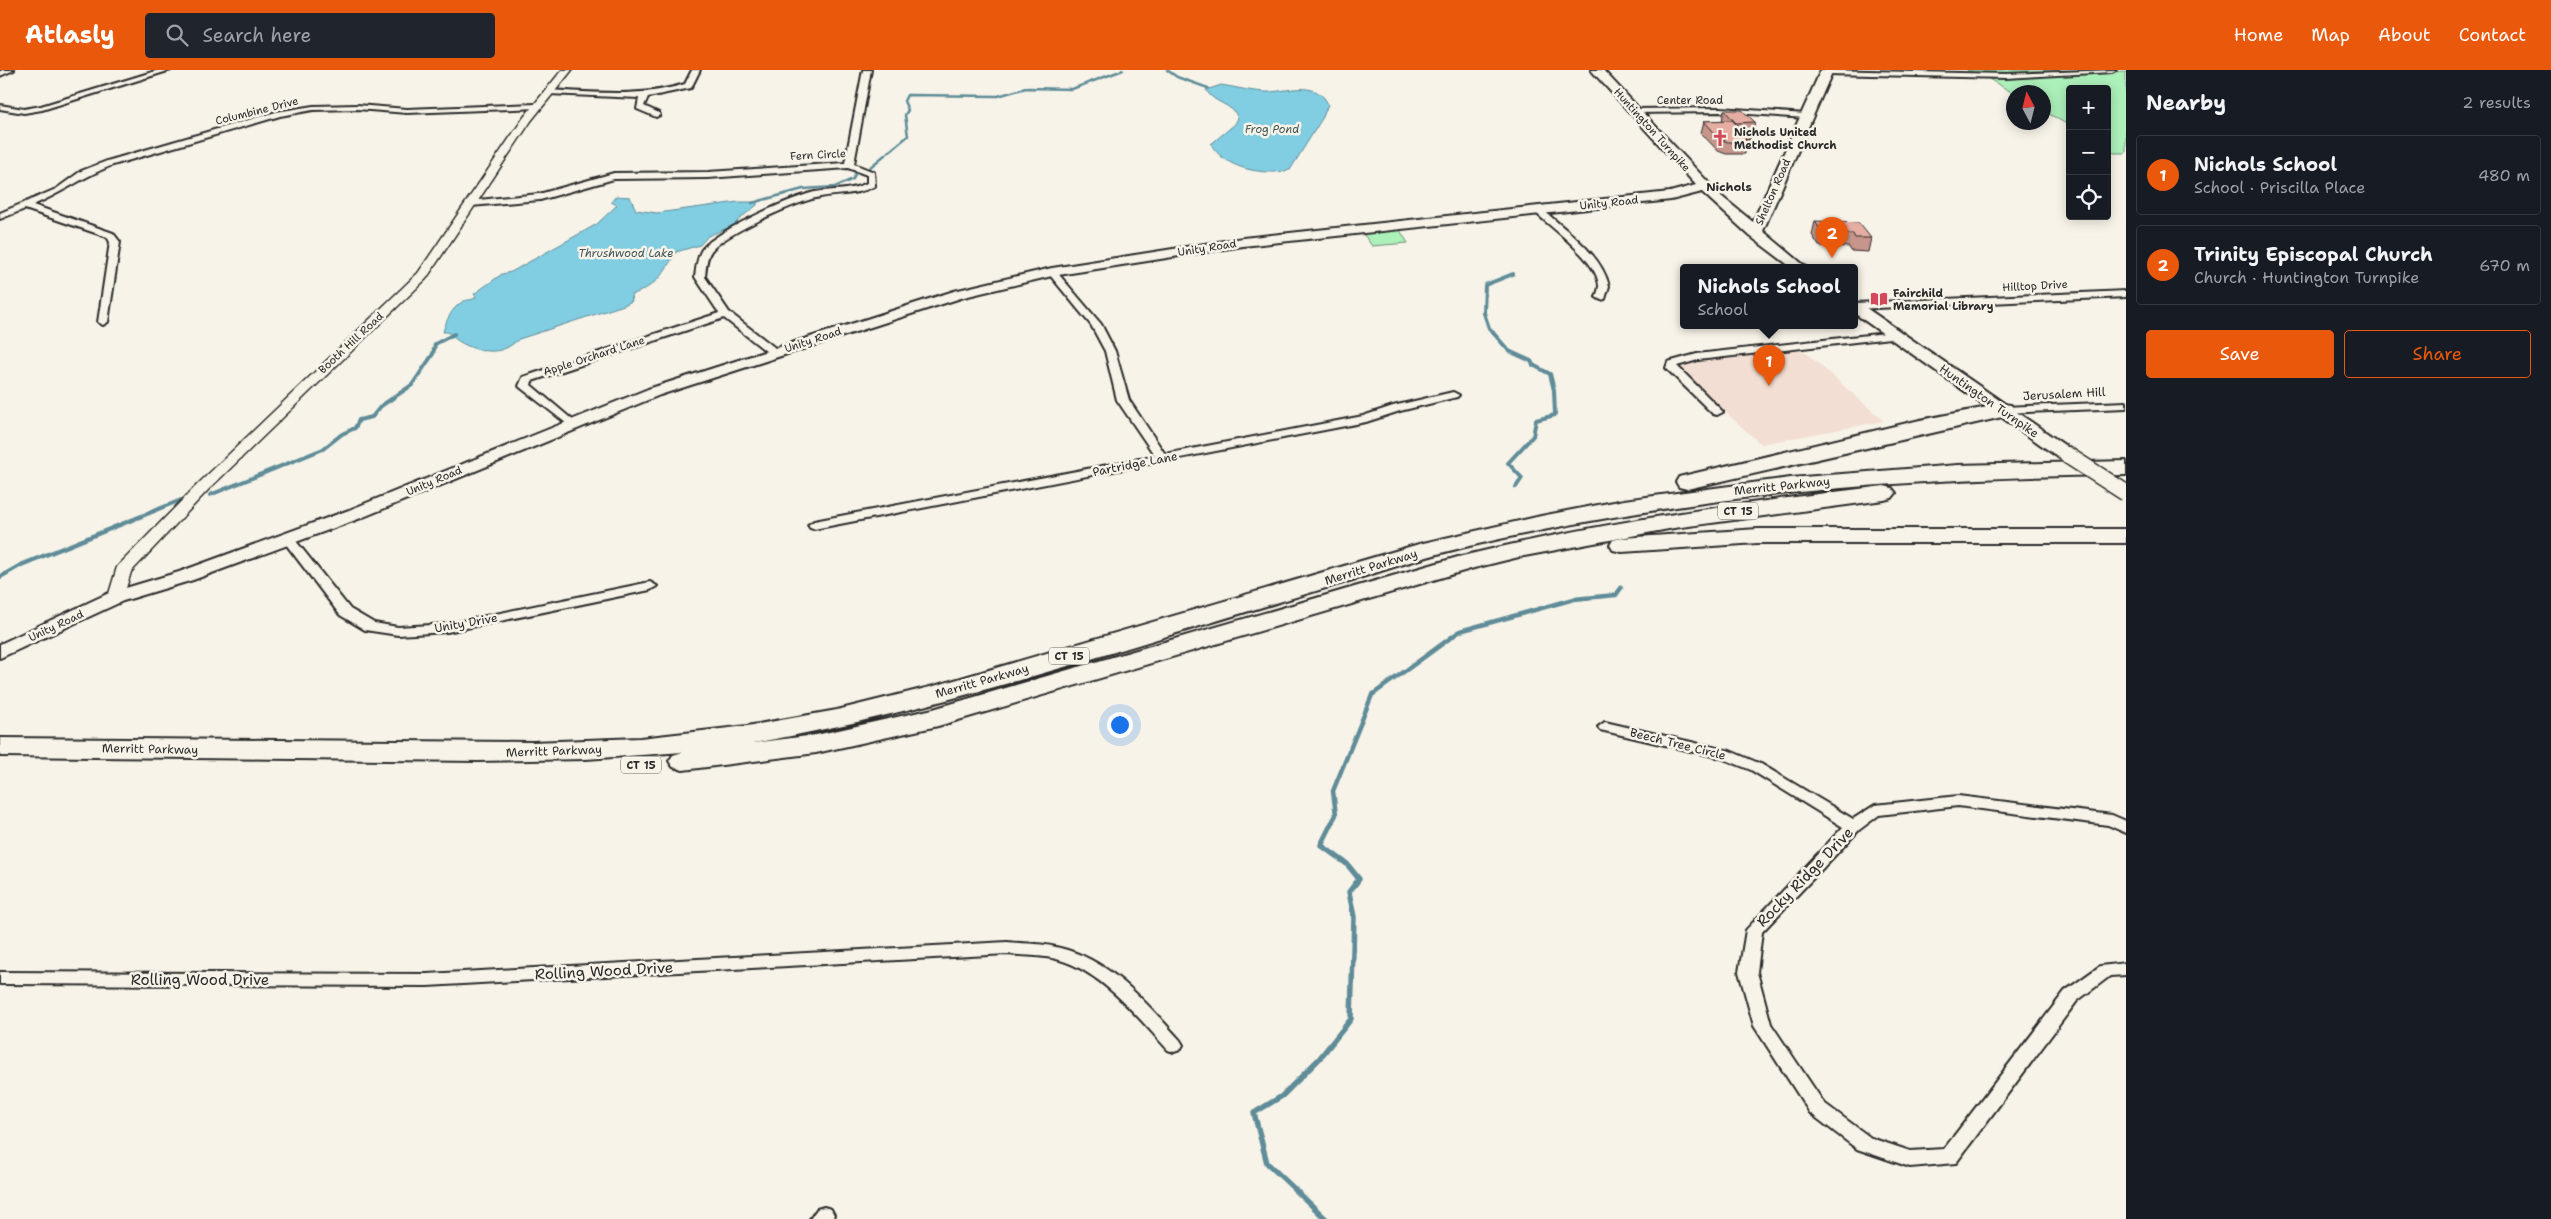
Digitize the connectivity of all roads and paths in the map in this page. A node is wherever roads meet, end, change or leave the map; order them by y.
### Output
1 (10, 70) edge
2 (167, 70) edge
3 (567, 70) edge
4 (696, 70) edge
5 (867, 70) edge
6 (1597, 70) edge
7 (2112, 70) edge
8 (1826, 71) edge
9 (0, 74) edge
10 (548, 92) junction
11 (644, 96) junction
12 (536, 106) junction
13 (0, 107) edge
14 (1634, 111) junction
15 (656, 115) dead end
16 (1806, 116) junction
17 (850, 165) junction
18 (1704, 187) junction
19 (1671, 196) junction
20 (1716, 199) junction
21 (471, 203) junction
22 (27, 206) junction
23 (1539, 211) junction
24 (0, 216) edge
25 (1755, 233) junction
26 (1795, 264) edge
27 (1052, 272) junction
28 (2126, 294) edge
29 (1601, 296) dead end
30 (1858, 306) edge
31 (1858, 309) edge
32 (724, 314) junction
33 (103, 322) dead end
34 (1895, 335) junction
35 (775, 352) junction
36 (1453, 395) dead end
37 (2126, 405) edge
38 (2003, 410) junction
39 (1717, 412) dead end
40 (571, 424) junction
41 (1163, 459) junction
42 (2126, 468) edge
43 (2126, 483) edge
44 (2126, 493) edge
45 (814, 525) dead end
46 (2126, 536) edge
47 (288, 540) junction
48 (1456, 542) junction
49 (650, 586) dead end
50 (1358, 595) junction
51 (116, 597) junction
52 (0, 652) edge
53 (1605, 726) dead end
54 (0, 747) edge
55 (0, 762) edge
56 (1853, 826) junction
57 (2126, 828) edge
58 (2126, 969) edge
59 (0, 978) edge
60 (1174, 1045) dead end

1 - 9 street
2 - 13 street
3 - 10 street, Booth Hill Road
4 - 11 street
5 - 17 street
6 - 14 main road, Huntington Turnpike
7 - 8 street
8 - 16 main road, Shelton Road
10 - 11 street
10 - 12 street, Booth Hill Road
11 - 15 street
12 - 21 street, Booth Hill Road
12 - 22 street, Columbine Drive
14 - 16 street, Center Road
14 - 18 main road, Huntington Turnpike
16 - 25 main road, Shelton Road
17 - 21 street, Fern Circle
17 - 32 street, Fern Circle
18 - 19 main road, Unity Road
18 - 20 main road, Huntington Turnpike
19 - 20 main road, Unity Road
19 - 23 main road, Unity Road
20 - 25 main road, Huntington Turnpike
21 - 51 street, Booth Hill Road
22 - 24 street, Columbine Drive
22 - 33 street
23 - 27 main road, Unity Road
23 - 29 street
25 - 26 main road, Huntington Turnpike
27 - 35 main road, Unity Road
27 - 41 street
28 - 30 street, Hilltop Drive
31 - 34 main road, Huntington Turnpike
32 - 35 street, Fern Circle
32 - 40 street, Apple Orchard Lane
34 - 38 main road, Huntington Turnpike
34 - 39 street
35 - 40 main road, Unity Road
36 - 41 street, Partridge Lane
37 - 38 street, Jerusalem Hill
38 - 44 main road, Huntington Turnpike, bridge
38 - 48 highway
40 - 47 main road, Unity Road
41 - 45 street, Partridge Lane
42 - 48 highway, Merritt Parkway / CT 15
43 - 50 highway, Merritt Parkway / CT 15
46 - 50 highway
47 - 49 street, Unity Drive
47 - 51 main road, Unity Road
48 - 54 highway, Merritt Parkway / CT 15
50 - 55 highway, Merritt Parkway / CT 15
51 - 52 main road, Unity Road
53 - 56 street, Beech Tree Circle
56 - 57 street, Rocky Ridge Drive
56 - 58 street, Rocky Ridge Drive
59 - 60 street, Rolling Wood Drive

